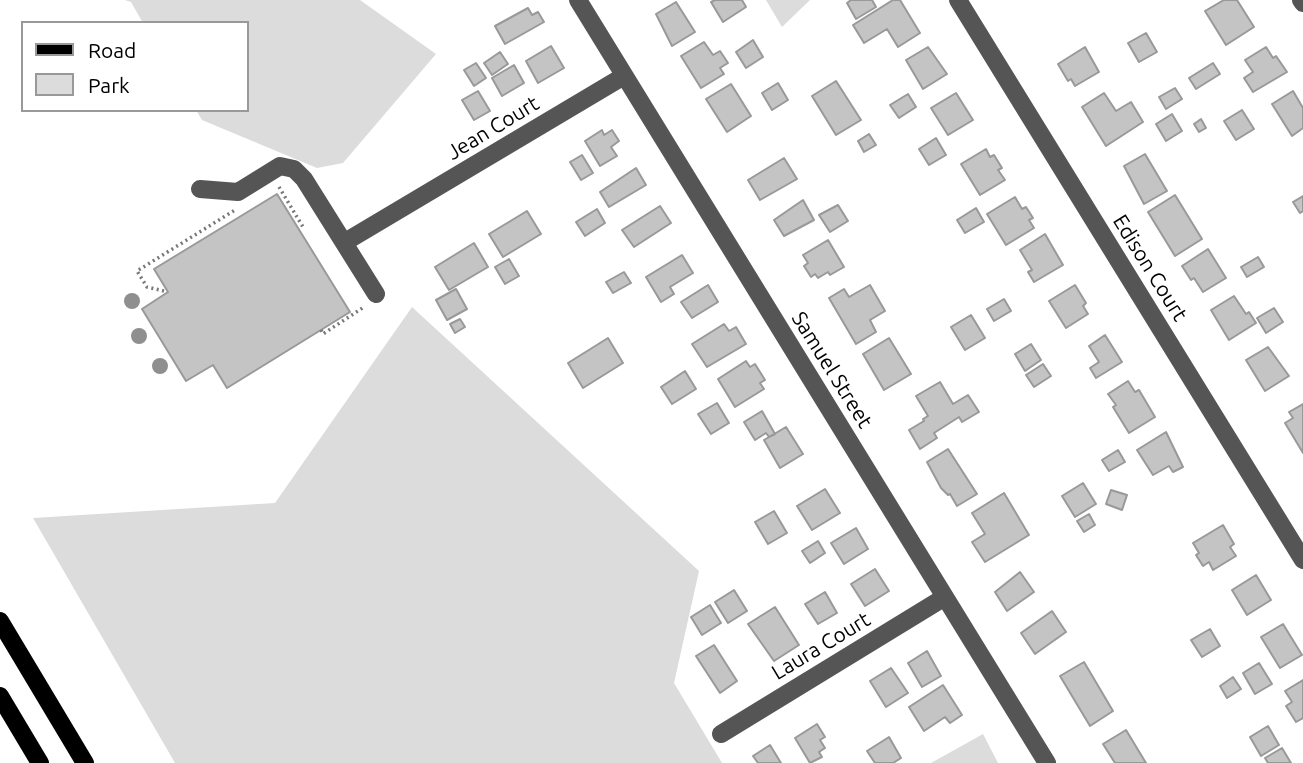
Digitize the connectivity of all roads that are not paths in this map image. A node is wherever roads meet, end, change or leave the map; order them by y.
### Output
1 (578, 0) edge
2 (958, 0) edge
3 (624, 76) junction
4 (200, 189) dead end
5 (345, 242) junction
6 (376, 294) dead end
7 (1303, 559) edge
8 (945, 597) junction
9 (0, 621) edge
10 (0, 696) edge
11 (721, 734) dead end
12 (40, 763) edge
13 (85, 763) edge
14 (1047, 763) edge

1 - 3 street, Samuel Street
2 - 7 street, Edison Court
3 - 5 street, Jean Court
3 - 8 street, Samuel Street
4 - 5 street
5 - 6 street
8 - 11 street, Laura Court
8 - 14 street, Samuel Street
9 - 13 main road
10 - 12 main road

